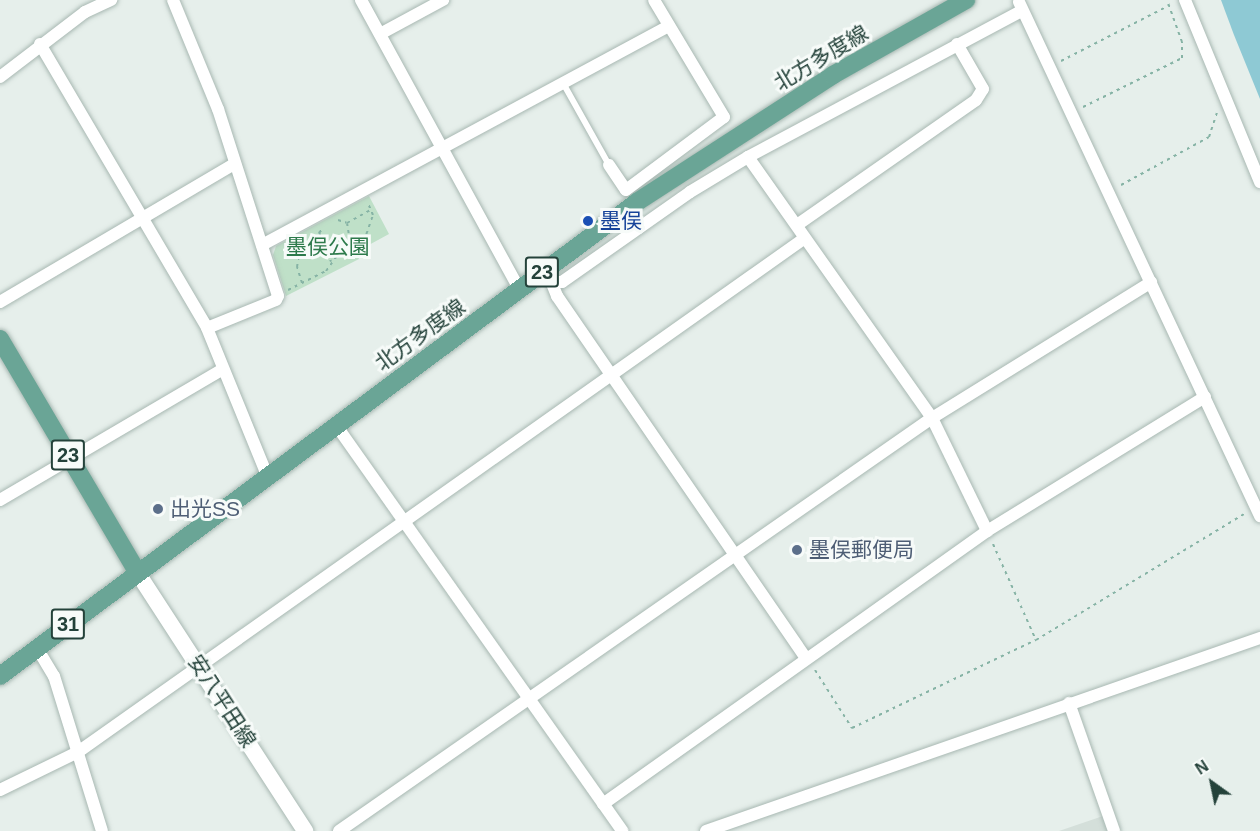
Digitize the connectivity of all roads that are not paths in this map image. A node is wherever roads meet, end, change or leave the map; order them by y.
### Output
1 (111, 0) edge
2 (173, 0) edge
3 (361, 0) edge
4 (443, 0) edge
5 (654, 0) edge
6 (966, 0) edge
7 (1185, 0) edge
8 (669, 26) junction
9 (380, 34) junction
10 (40, 44) junction
11 (957, 44) junction
12 (0, 77) edge
13 (563, 82) junction
14 (440, 148) junction
15 (748, 157) junction
16 (234, 164) junction
17 (609, 165) joint
18 (1260, 182) edge
19 (144, 218) junction
20 (797, 225) junction
21 (805, 237) junction
22 (262, 245) junction
23 (550, 277) junction
24 (1151, 282) junction
25 (519, 289) junction
26 (0, 302) edge
27 (207, 328) junction
28 (0, 339) edge
29 (222, 370) junction
30 (613, 376) junction
31 (1205, 397) junction
32 (932, 418) junction
33 (336, 425) junction
34 (70, 459) junction
35 (267, 475) junction
36 (0, 500) edge
37 (1258, 511) edge
38 (404, 522) junction
39 (987, 531) junction
40 (737, 555) junction
41 (137, 572) junction
42 (1260, 638) edge
43 (38, 648) junction
44 (806, 658) junction
45 (201, 666) junction
46 (0, 676) edge
47 (529, 700) junction
48 (1069, 703) junction
49 (78, 752) junction
50 (0, 790) edge
51 (603, 804) junction
52 (102, 831) edge
53 (305, 831) edge
54 (339, 831) edge
55 (622, 831) edge
56 (706, 831) edge
57 (1114, 831) edge

1 - 10 street
2 - 16 street
3 - 9 street
4 - 9 street
5 - 8 street
6 - 23 main road, 北方多度線 / 23
7 - 18 street
8 - 13 street
8 - 17 street
9 - 14 street
10 - 12 street
10 - 19 street
11 - 15 street
11 - 20 street
11 - 24 street
13 - 14 street
13 - 17 lane
14 - 22 street
14 - 25 street
15 - 20 street
15 - 23 street
16 - 19 street
16 - 22 street
19 - 26 street
19 - 27 street
20 - 21 street
21 - 30 street
21 - 32 street
22 - 27 street
23 - 25 main road, 北方多度線 / 23
23 - 30 street
24 - 31 street
24 - 32 street
25 - 33 main road, 北方多度線 / 23
27 - 29 street
28 - 34 main road, 23
29 - 34 street
29 - 35 street
30 - 38 street
30 - 40 street
31 - 37 street
31 - 39 street
32 - 39 street
32 - 40 street
33 - 35 main road, 北方多度線 / 23
33 - 38 street
34 - 36 street
34 - 41 main road, 23
35 - 41 main road, 北方多度線 / 23
38 - 45 street
38 - 47 street
39 - 44 street
40 - 44 street
40 - 47 street
41 - 43 main road, 31
41 - 45 main road, 安八平田線
42 - 48 street
43 - 46 main road, 31
43 - 49 street
44 - 51 street
45 - 49 street
45 - 53 main road, 安八平田線
47 - 51 street
47 - 54 street
48 - 56 street
48 - 57 street
49 - 50 street
49 - 52 street
51 - 55 street

